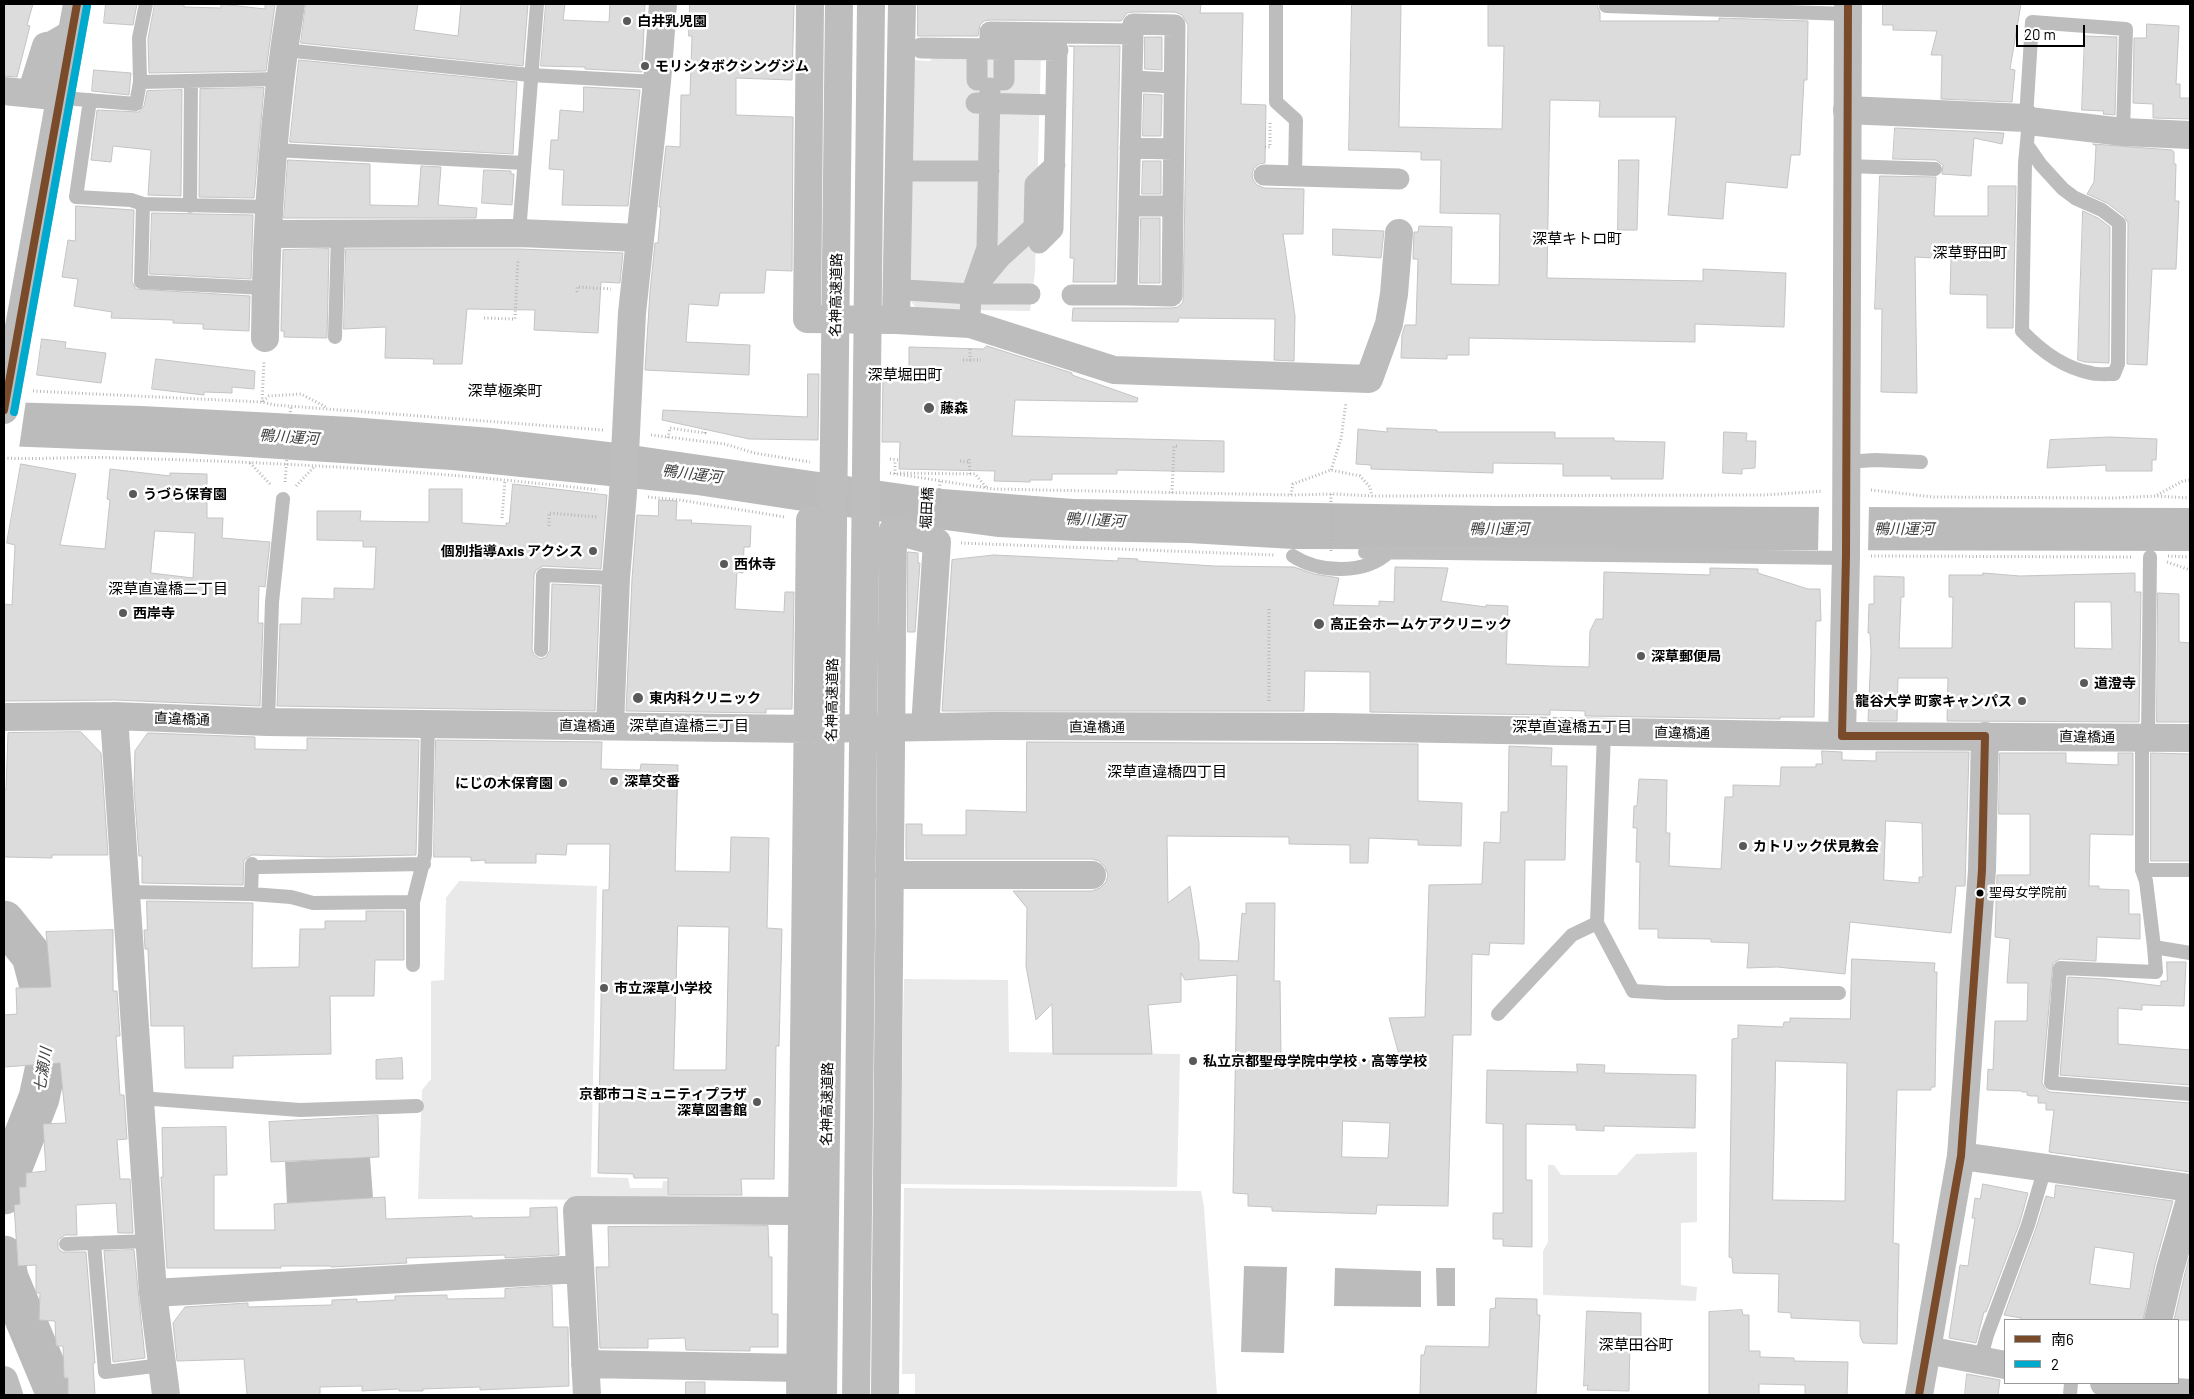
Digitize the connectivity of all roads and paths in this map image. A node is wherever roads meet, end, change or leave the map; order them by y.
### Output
1 (77, 4) edge
2 (146, 4) edge
3 (291, 4) edge
4 (537, 4) edge
5 (663, 4) edge
6 (810, 4) edge
7 (839, 4) edge
8 (871, 4) edge
9 (902, 4) edge
10 (1276, 4) edge
11 (1606, 4) edge
12 (1848, 9) edge
13 (71, 34) junction
14 (1133, 34) junction
15 (916, 48) dead end
16 (979, 48) junction
17 (284, 50) junction
18 (530, 75) junction
19 (279, 80) junction
20 (191, 81) junction
21 (140, 82) junction
22 (657, 82) junction
23 (1132, 82) junction
24 (1174, 83) junction
25 (988, 88) junction
26 (4, 91) edge
27 (76, 99) dead end
28 (90, 100) junction
29 (1056, 105) junction
30 (1847, 110) junction
31 (2028, 128) junction
32 (2123, 132) junction
33 (2190, 135) edge
34 (1130, 148) junction
35 (1173, 148) junction
36 (274, 150) junction
37 (524, 163) junction
38 (1847, 166) junction
39 (1935, 169) dead end
40 (908, 171) dead end
41 (989, 171) junction
42 (1060, 171) junction
43 (1264, 175) dead end
44 (1295, 176) junction
45 (1400, 178) dead end
46 (143, 204) junction
47 (190, 206) junction
48 (1129, 206) junction
49 (1173, 206) junction
50 (270, 207) junction
51 (1398, 232) dead end
52 (519, 233) junction
53 (268, 234) junction
54 (338, 234) junction
55 (639, 238) junction
56 (1039, 243) dead end
57 (1021, 260) dead end
58 (265, 288) junction
59 (597, 288) dead end
60 (906, 290) dead end
61 (577, 292) dead end
62 (971, 294) junction
63 (1030, 294) dead end
64 (1072, 295) dead end
65 (1127, 295) junction
66 (970, 317) dead end
67 (484, 318) dead end
68 (896, 320) junction
69 (335, 336) dead end
70 (265, 338) joint
71 (963, 360) dead end
72 (982, 360) dead end
73 (1348, 379) junction
74 (34, 391) dead end
75 (262, 402) junction
76 (5, 405) edge
77 (291, 407) junction
78 (330, 408) junction
79 (705, 429) dead end
80 (626, 435) junction
81 (668, 438) junction
82 (1174, 446) dead end
83 (1846, 451) junction
84 (4, 458) edge
85 (895, 460) dead end
86 (811, 462) dead end
87 (960, 462) dead end
88 (1921, 462) dead end
89 (287, 463) junction
90 (1331, 470) junction
91 (895, 474) junction
92 (970, 474) junction
93 (505, 480) junction
94 (2190, 480) edge
95 (940, 481) junction
96 (986, 488) junction
97 (1172, 492) junction
98 (1331, 494) junction
99 (1846, 494) junction
100 (1290, 495) junction
101 (1372, 496) junction
102 (2156, 496) junction
103 (2190, 498) edge
104 (283, 499) dead end
105 (622, 501) junction
106 (502, 518) dead end
107 (810, 520) joint
108 (549, 526) dead end
109 (938, 530) junction
110 (1331, 552) dead end
111 (1365, 552) dead end
112 (1389, 552) junction
113 (1293, 556) joint
114 (1846, 557) junction
115 (2155, 557) junction
116 (2190, 557) edge
117 (2190, 570) edge
118 (616, 578) junction
119 (1269, 609) dead end
120 (541, 650) dead end
121 (114, 716) junction
122 (4, 717) edge
123 (268, 722) junction
124 (428, 723) junction
125 (610, 726) junction
126 (926, 727) junction
127 (1270, 727) junction
128 (891, 728) junction
129 (808, 729) junction
130 (1604, 732) junction
131 (1842, 736) junction
132 (1986, 736) junction
133 (2145, 738) junction
134 (2190, 738) edge
135 (424, 864) junction
136 (2142, 870) junction
137 (2190, 870) edge
138 (889, 875) junction
139 (1092, 875) dead end
140 (127, 892) junction
141 (251, 894) junction
142 (413, 902) junction
143 (1597, 923) junction
144 (2154, 947) junction
145 (2190, 953) edge
146 (413, 965) dead end
147 (1839, 993) dead end
148 (1498, 1014) dead end
149 (2190, 1094) edge
150 (140, 1098) junction
151 (417, 1106) dead end
152 (1961, 1156) junction
153 (2046, 1168) junction
154 (2190, 1188) edge
155 (2190, 1200) edge
156 (801, 1210) junction
157 (150, 1241) junction
158 (94, 1243) junction
159 (66, 1244) dead end
160 (580, 1269) junction
161 (154, 1293) junction
162 (4, 1316) edge
163 (2158, 1319) edge
164 (1927, 1350) junction
165 (1993, 1363) edge
166 (585, 1364) junction
167 (162, 1365) junction
168 (800, 1368) junction
169 (14, 1372) edge
170 (2111, 1384) edge
171 (2146, 1389) edge
172 (2190, 1393) edge
173 (9, 1395) edge
174 (166, 1395) edge
175 (587, 1395) edge
176 (800, 1395) edge
177 (823, 1395) edge
178 (856, 1395) edge
179 (885, 1395) edge
180 (1919, 1395) edge

1 - 13 main road
2 - 21 lane
3 - 17 main road
4 - 18 lane
5 - 22 main road
6 - 68 main road
7 - 177 main road, 名神高速道路
8 - 178 main road
9 - 68 main road
10 - 44 lane
11 - 12 lane
12 - 30 main road
13 - 26 main road
13 - 76 main road
14 - 16 street
14 - 23 street
14 - 24 street
15 - 16 street
16 - 25 street
16 - 29 street
17 - 18 lane
17 - 19 main road
18 - 22 lane
18 - 37 lane
19 - 20 lane
19 - 36 main road
20 - 21 lane
20 - 47 lane
21 - 28 lane
22 - 55 main road
23 - 24 street
23 - 34 street
24 - 35 street
25 - 29 street
25 - 41 street
27 - 28 lane
28 - 46 lane
29 - 42 street
30 - 31 main road
30 - 38 main road
31 - 31 lane
31 - 32 main road
31 - 32 lane
32 - 33 main road
34 - 35 street
34 - 48 street
35 - 49 street
36 - 37 lane
36 - 50 main road
37 - 52 lane
38 - 39 lane
38 - 83 main road
40 - 41 street
41 - 62 street
42 - 56 street
42 - 62 street
43 - 44 street
44 - 45 street
46 - 47 lane
46 - 58 lane
47 - 50 lane
48 - 49 street
48 - 65 street
49 - 65 street
50 - 53 main road
51 - 73 main road
52 - 54 main road
52 - 55 main road
52 - 67 path
53 - 54 main road
53 - 58 main road
54 - 69 lane
55 - 80 main road
57 - 62 street
58 - 70 main road
59 - 61 path
60 - 62 street
62 - 63 street
62 - 66 street
64 - 65 street
68 - 73 main road
70 - 75 path
71 - 72 path
73 - 90 path
74 - 75 path
75 - 77 path
75 - 78 path
77 - 78 path
77 - 89 path
78 - 80 path
79 - 81 path
80 - 81 path
80 - 105 main road
81 - 86 path
82 - 97 path
83 - 88 lane
83 - 99 main road
84 - 89 path
85 - 91 path
87 - 92 path
89 - 93 path
90 - 100 path
90 - 101 path
91 - 92 path
91 - 95 path
92 - 96 path
93 - 105 path
93 - 106 path
94 - 102 path
95 - 96 path
95 - 109 path, 堀田橋
96 - 97 path
97 - 100 path
98 - 100 path
98 - 101 path
98 - 110 path
99 - 101 path
99 - 102 path
99 - 114 main road
102 - 103 path
104 - 123 lane
105 - 107 path
105 - 108 path
105 - 118 main road
107 - 129 main road
109 - 113 path
109 - 126 main road
109 - 128 main road
111 - 112 lane
112 - 113 lane
112 - 114 lane
114 - 115 path
114 - 131 main road
115 - 116 path
115 - 117 path
115 - 133 lane
118 - 120 lane
118 - 125 main road
119 - 127 path
121 - 122 main road, 直違橋通
121 - 123 main road, 直違橋通
121 - 140 main road
123 - 124 main road, 直違橋通
124 - 125 main road, 直違橋通
124 - 135 lane
125 - 129 main road, 直違橋通
126 - 127 main road, 直違橋通
126 - 128 main road, 直違橋通
127 - 130 main road, 直違橋通
128 - 129 main road, 直違橋通
128 - 138 main road
129 - 156 main road
130 - 131 main road, 直違橋通
130 - 143 lane
131 - 132 main road, 直違橋通
132 - 133 main road, 直違橋通
132 - 152 main road
133 - 134 main road, 直違橋通
133 - 136 lane
135 - 141 lane
135 - 142 lane
136 - 137 lane
136 - 144 lane
138 - 139 main road
138 - 179 main road
140 - 141 lane
140 - 150 main road
141 - 142 lane
142 - 146 lane
143 - 147 lane
143 - 148 lane
144 - 145 lane
144 - 149 lane
150 - 151 lane
150 - 157 main road
152 - 153 main road
152 - 164 main road
153 - 154 main road
153 - 165 lane
155 - 163 main road
156 - 160 main road
156 - 168 main road
157 - 158 lane
157 - 161 main road
158 - 159 lane
158 - 167 lane
160 - 161 main road
160 - 166 main road
161 - 167 main road
162 - 169 path
164 - 165 main road
164 - 180 main road
166 - 168 main road
166 - 175 main road
167 - 174 main road
168 - 176 main road
169 - 173 main road
170 - 171 main road
171 - 172 main road

